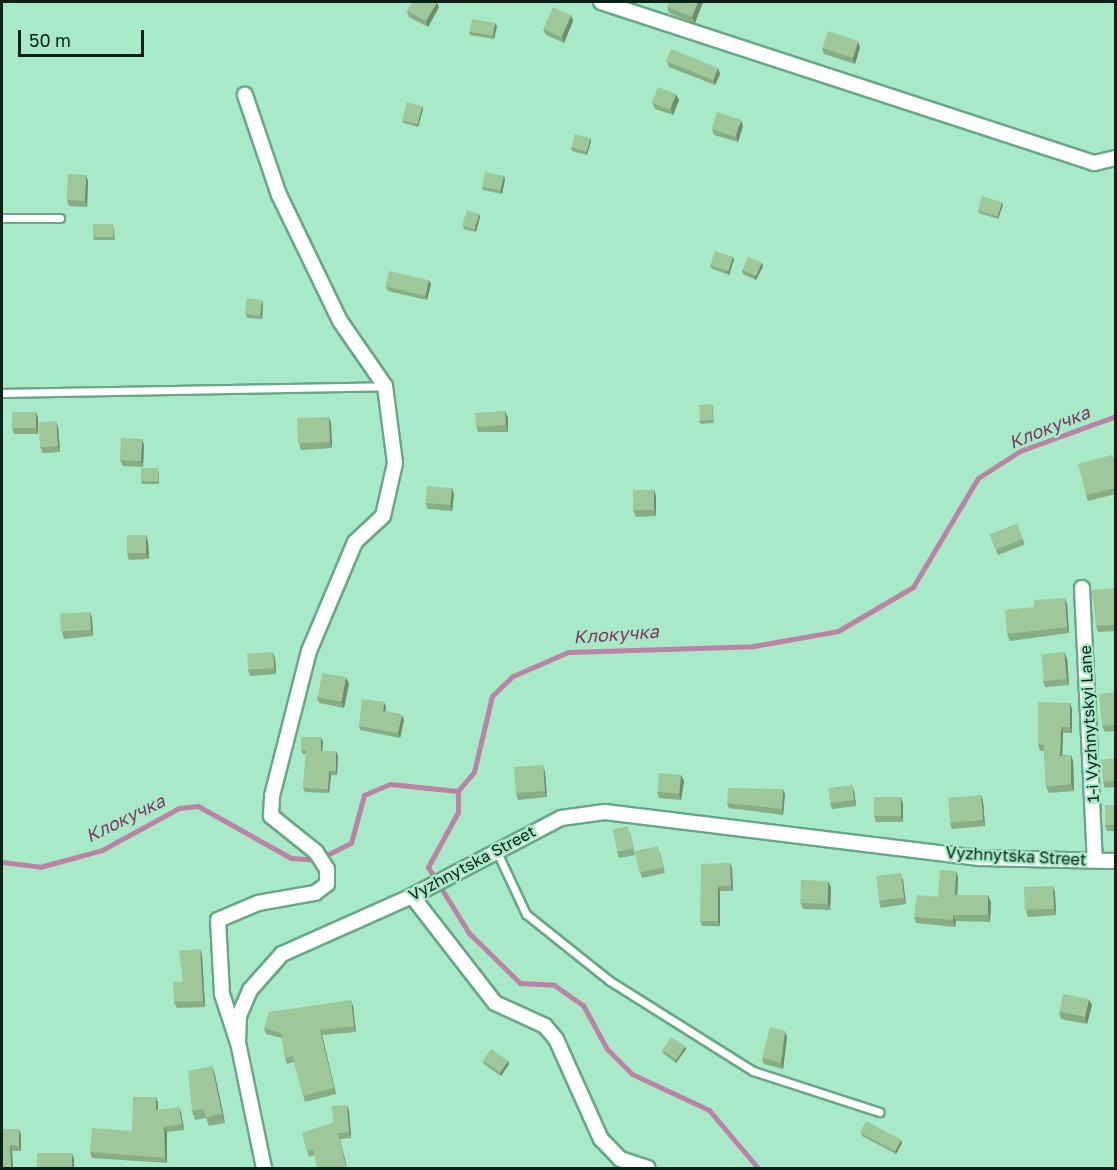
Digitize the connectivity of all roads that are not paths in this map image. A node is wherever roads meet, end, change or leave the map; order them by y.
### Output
1 (601, 2) edge
2 (640, 7) edge
3 (244, 95) dead end
4 (1116, 158) edge
5 (2, 218) edge
6 (60, 218) dead end
7 (385, 386) junction
8 (2, 393) edge
9 (1082, 588) dead end
10 (495, 848) junction
11 (1095, 860) junction
12 (1116, 861) edge
13 (418, 892) junction
14 (238, 1043) junction
15 (879, 1112) dead end
16 (264, 1168) edge
17 (648, 1168) edge

1 - 2 street
2 - 4 street
3 - 7 street
5 - 6 lane
7 - 8 lane
7 - 14 street
9 - 11 street, 1-i Vyzhnytskyi Lane
10 - 11 street, Vyzhnytska Street
10 - 13 street, Vyzhnytska Street
10 - 15 lane
11 - 12 street, Vyzhnytska Street
13 - 14 street, Vyzhnytska Street
13 - 17 street
14 - 16 street, Vyzhnytska Street

